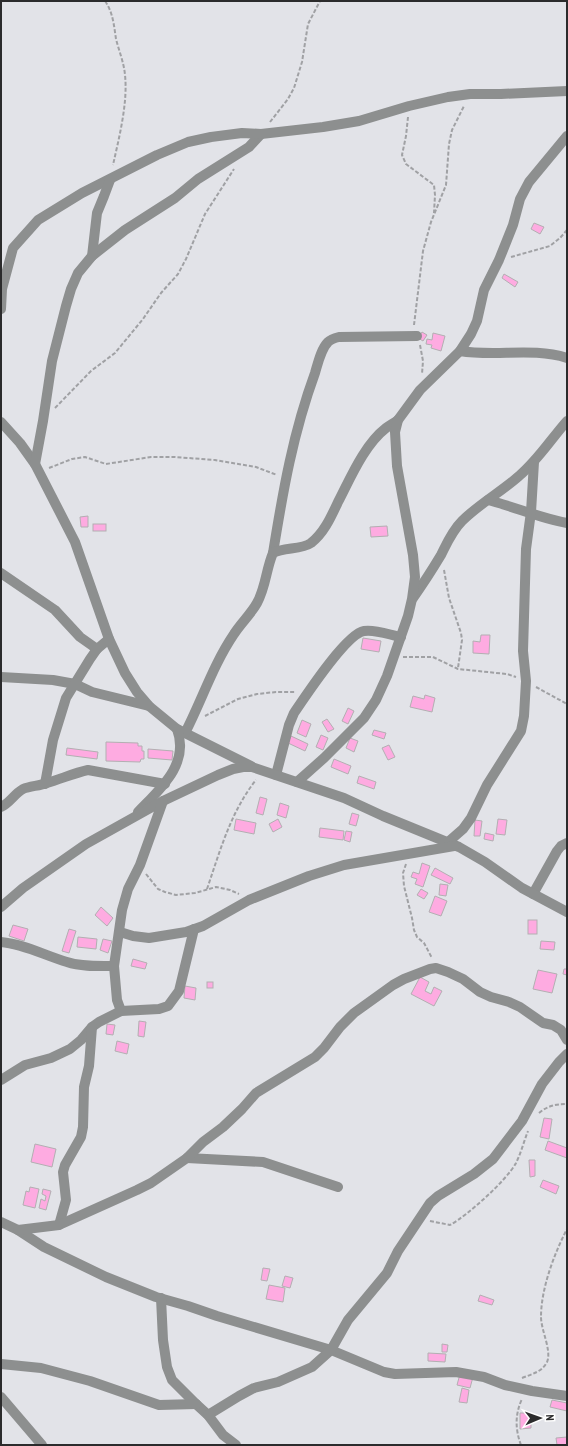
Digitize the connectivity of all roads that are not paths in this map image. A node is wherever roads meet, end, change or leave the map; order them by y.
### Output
1 (567, 91) edge
2 (261, 134) junction
3 (567, 136) edge
4 (110, 180) junction
5 (92, 256) junction
6 (1, 309) edge
7 (417, 336) road end
8 (460, 351) junction
9 (567, 358) edge
10 (398, 420) junction
11 (567, 421) edge
12 (1, 422) edge
13 (534, 462) junction
14 (37, 468) junction
15 (488, 500) junction
16 (531, 512) junction
17 (567, 523) edge
18 (273, 553) junction
19 (1, 573) edge
20 (412, 599) junction
21 (401, 637) junction
22 (109, 639) junction
23 (97, 649) junction
24 (1, 677) edge
25 (75, 684) junction
26 (149, 706) junction
27 (181, 731) junction
28 (252, 767) junction
29 (276, 775) junction
30 (297, 782) junction
31 (45, 784) junction
32 (164, 784) junction
33 (163, 801) junction
34 (1, 807) edge
35 (132, 819) junction
36 (567, 843) edge
37 (451, 844) junction
38 (533, 894) junction
39 (1, 907) edge
40 (567, 912) edge
41 (194, 929) junction
42 (120, 932) junction
43 (1, 942) edge
44 (114, 966) junction
45 (121, 1011) junction
46 (92, 1027) junction
47 (567, 1040) edge
48 (567, 1054) edge
49 (1, 1080) edge
50 (187, 1158) junction
51 (338, 1187) dead end
52 (1, 1222) edge
53 (59, 1225) junction
54 (18, 1230) junction
55 (161, 1298) junction
56 (331, 1350) junction
57 (1, 1364) edge
58 (567, 1396) edge
59 (1, 1397) edge
60 (196, 1404) junction
61 (208, 1415) junction
62 (42, 1445) edge
63 (236, 1445) edge

1 - 2 street
2 - 4 street
2 - 5 street
3 - 8 street
4 - 5 street
4 - 6 street
5 - 14 street
7 - 18 street
8 - 9 street
8 - 10 street
10 - 18 street
10 - 20 street
11 - 13 street
12 - 14 street
13 - 15 street
13 - 16 street
14 - 22 street
15 - 16 street
15 - 20 street
16 - 17 street
16 - 37 street
18 - 27 street
19 - 23 street
20 - 21 street
21 - 29 street
21 - 30 street
22 - 23 street
22 - 26 street
23 - 25 street
24 - 25 street
25 - 26 street
25 - 31 street
26 - 27 street
27 - 28 street
27 - 32 street
28 - 29 street
28 - 33 street
29 - 30 street
30 - 37 street
31 - 32 street
31 - 34 street
32 - 35 street
33 - 35 street
33 - 42 street
35 - 39 street
36 - 38 street
37 - 38 street
37 - 41 street
38 - 40 street
41 - 42 street
41 - 45 street
42 - 44 street
43 - 44 street
44 - 45 street
45 - 46 street
46 - 49 street
46 - 53 street
47 - 50 street
48 - 56 street
50 - 51 street
50 - 53 street
52 - 54 street
53 - 54 street
54 - 55 street
55 - 56 street
55 - 60 street
56 - 58 street
56 - 61 street
57 - 60 street
59 - 62 street
60 - 61 street
61 - 63 street

